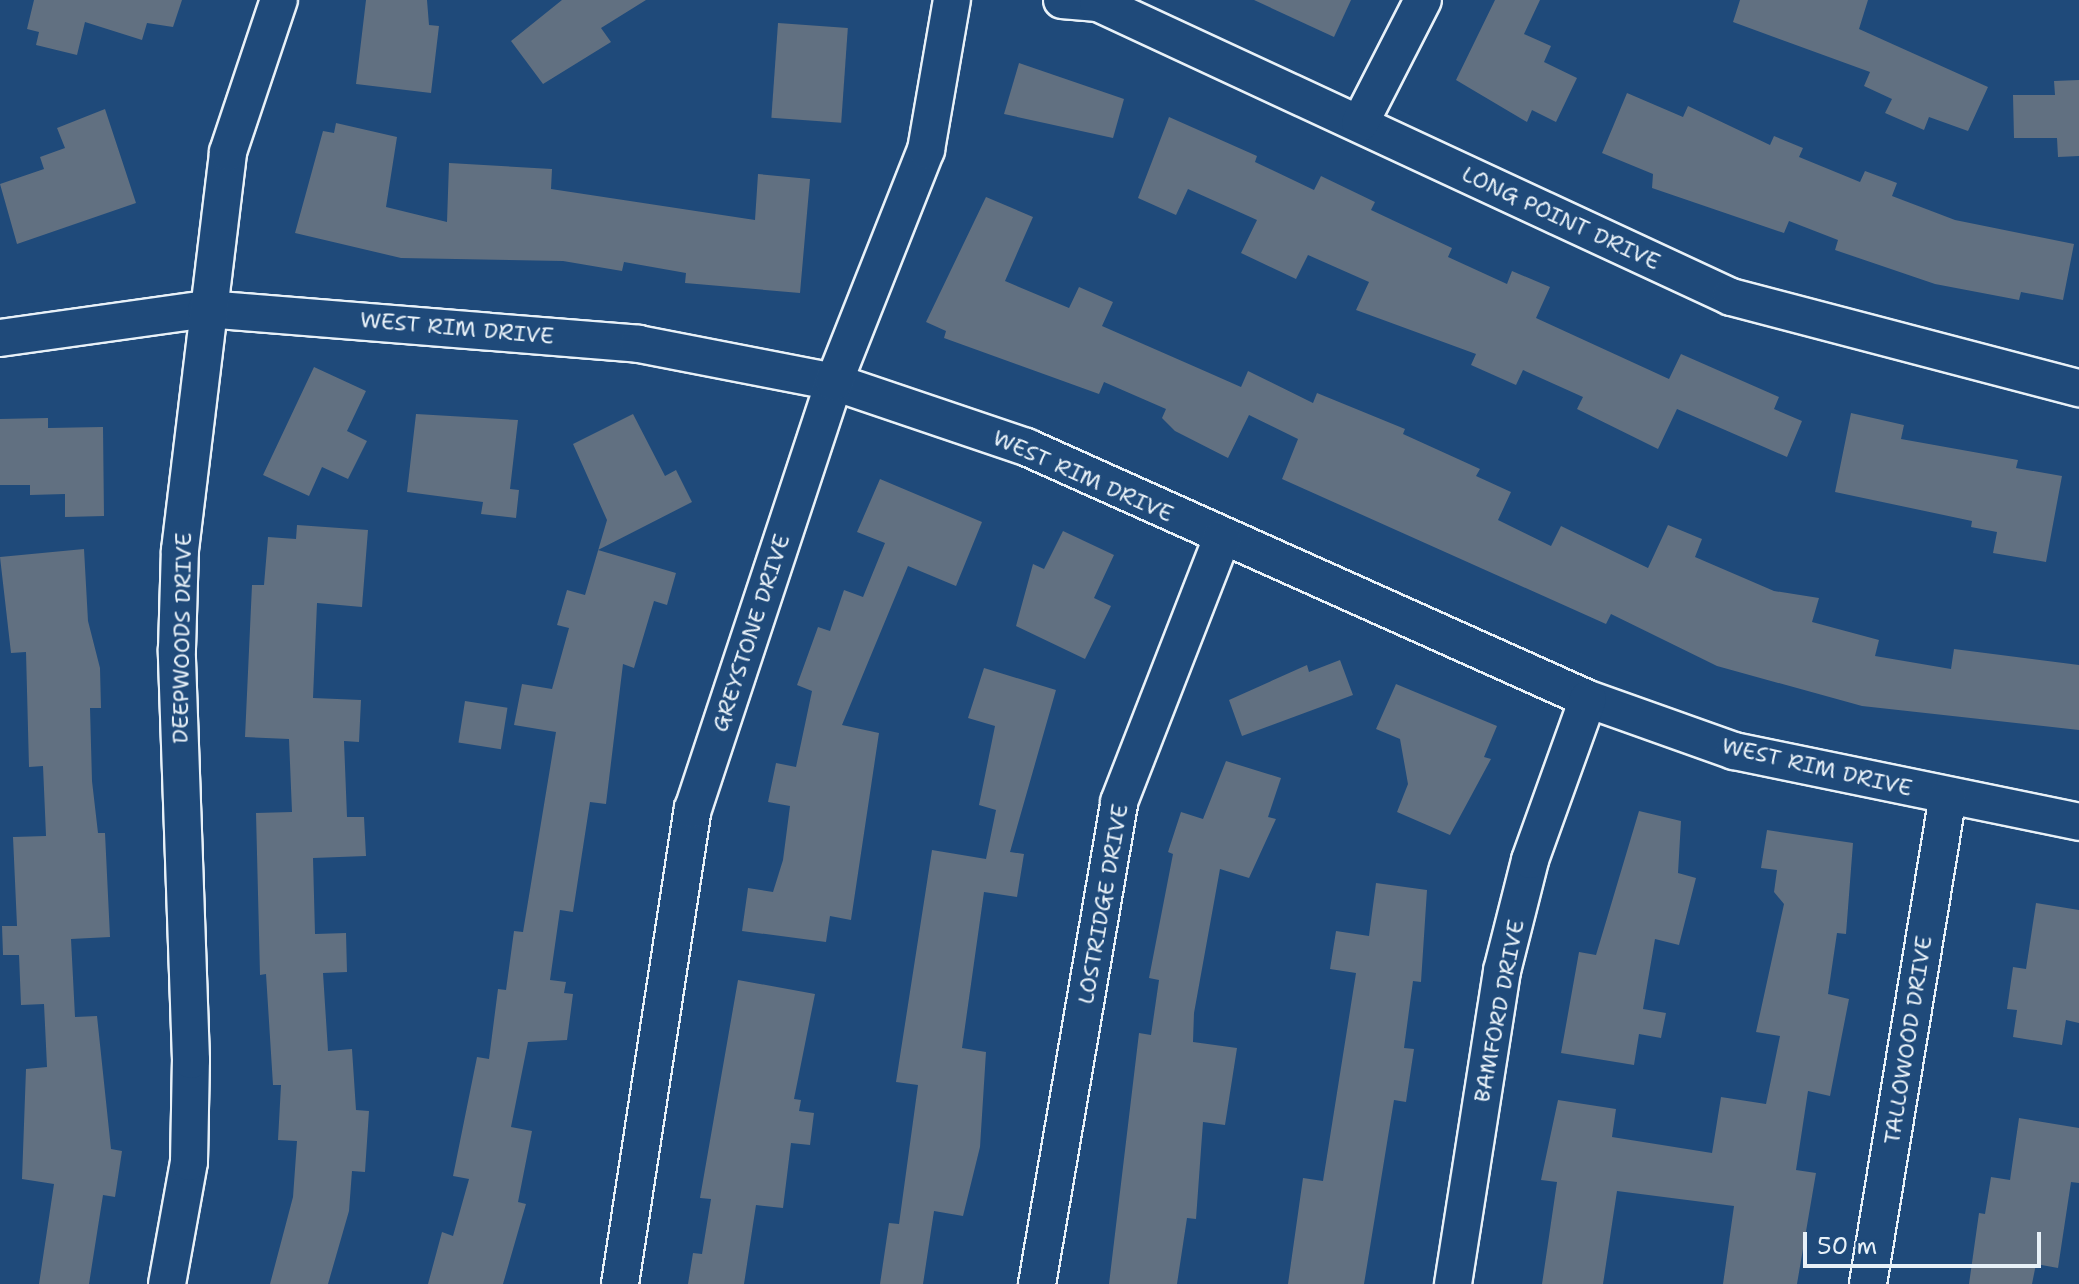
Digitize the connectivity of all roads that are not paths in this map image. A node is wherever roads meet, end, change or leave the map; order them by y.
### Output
1 (279, 0) edge
2 (952, 0) edge
3 (1062, 0) edge
4 (1423, 0) edge
5 (1360, 123) junction
6 (206, 309) junction
7 (0, 338) edge
8 (834, 382) junction
9 (2079, 388) edge
10 (1222, 538) junction
11 (1588, 699) junction
12 (1948, 796) junction
13 (2079, 822) edge
14 (167, 1284) edge
15 (620, 1284) edge
16 (1037, 1284) edge
17 (1453, 1284) edge
18 (1868, 1284) edge

1 - 6 street, DEEPWOODS DRIVE
2 - 8 street, GREYSTONE DRIVE
3 - 5 street, LONG POINT DRIVE
4 - 5 street
5 - 9 street, LONG POINT DRIVE
6 - 7 street, WEST RIM DRIVE
6 - 8 street, WEST RIM DRIVE
6 - 14 street, DEEPWOODS DRIVE
8 - 10 street, WEST RIM DRIVE
8 - 15 street, GREYSTONE DRIVE
10 - 11 street, WEST RIM DRIVE
10 - 16 street, LOSTRIDGE DRIVE
11 - 12 street, WEST RIM DRIVE
11 - 17 street, BAMFORD DRIVE
12 - 13 street, WEST RIM DRIVE
12 - 18 street, TALLOWOOD DRIVE

